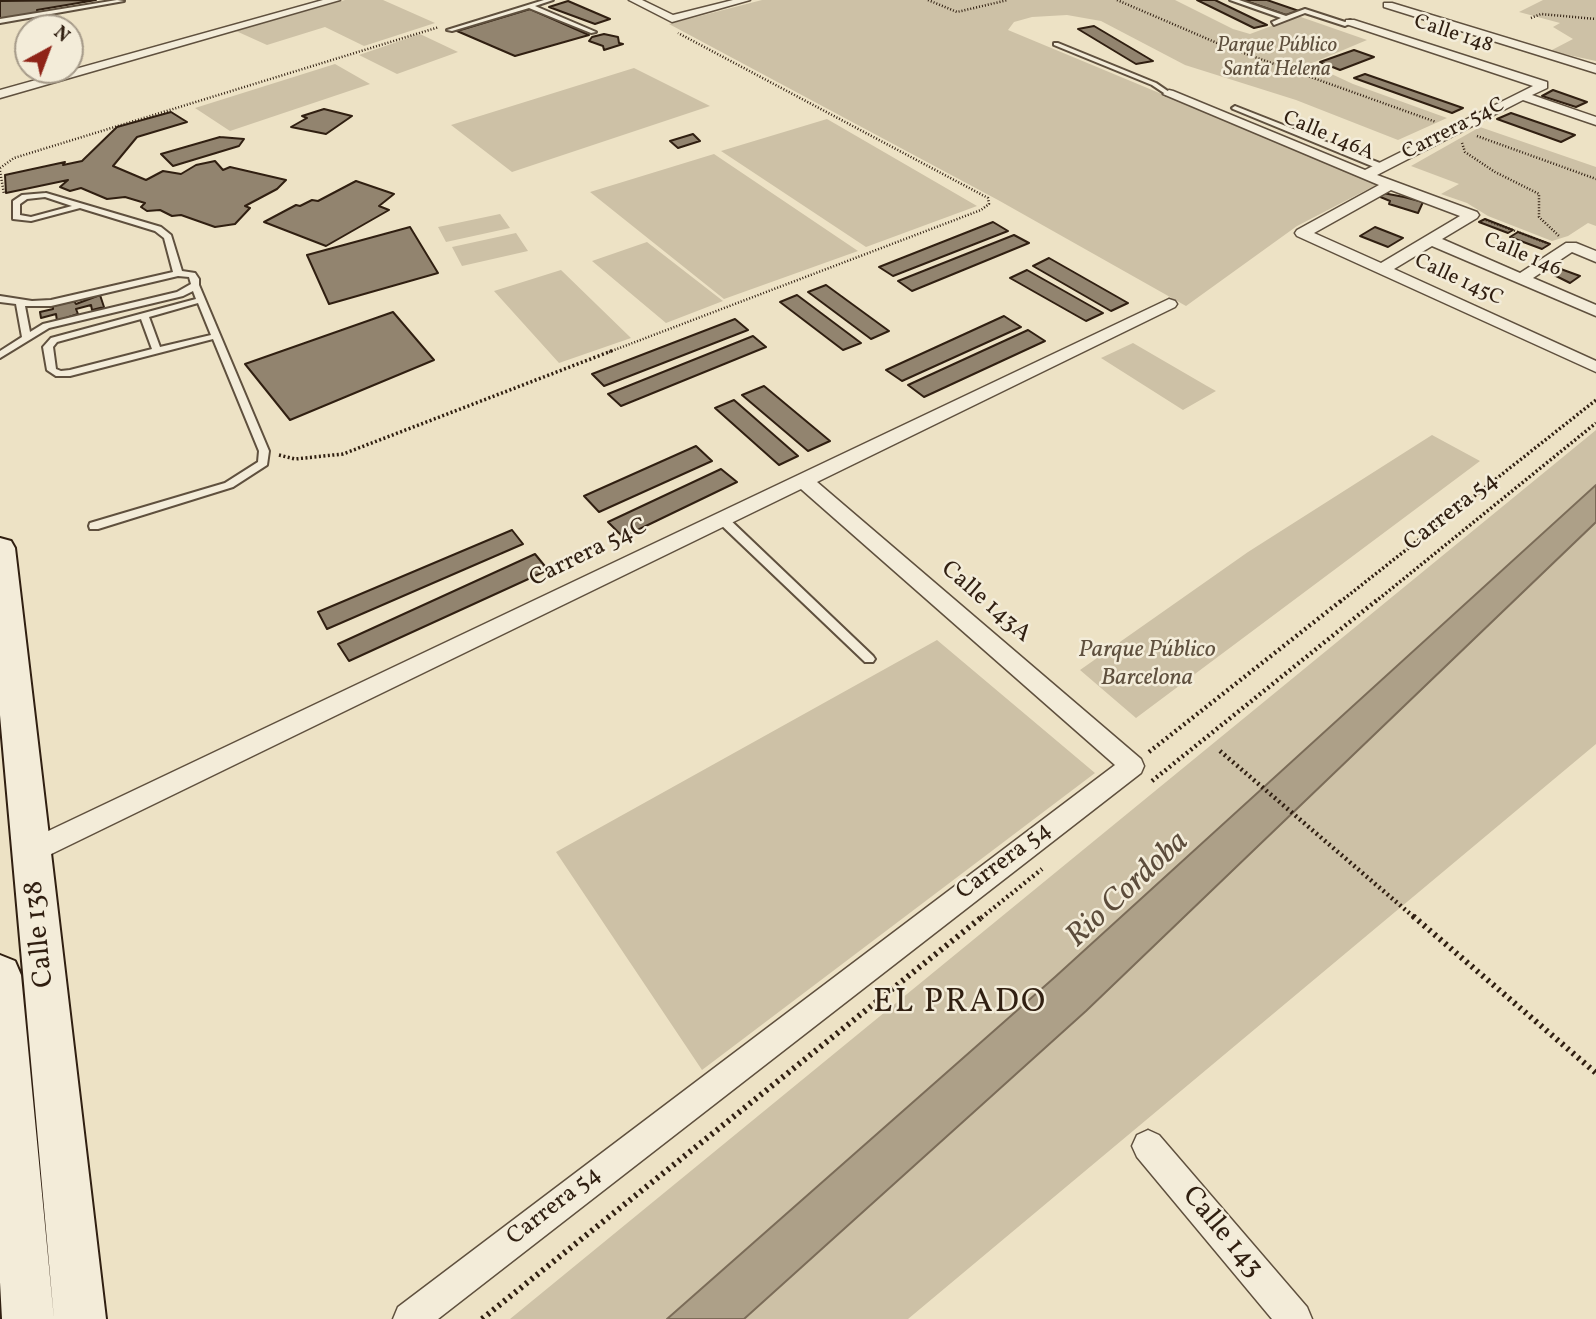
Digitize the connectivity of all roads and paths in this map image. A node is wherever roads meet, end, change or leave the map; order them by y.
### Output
1 (335, 0) edge
2 (550, 0) edge
3 (635, 0) edge
4 (745, 0) edge
5 (928, 0) edge
6 (1008, 0) edge
7 (1117, 0) edge
8 (1233, 0) edge
9 (1401, 0) edge
10 (121, 1) edge
11 (1388, 5) junction
12 (529, 6) junction
13 (1375, 11) dead end
14 (1363, 16) dead end
15 (1286, 18) junction
16 (1531, 18) dead end
17 (1596, 19) edge
18 (0, 21) edge
19 (1350, 22) junction
20 (1274, 23) dead end
21 (671, 24) junction
22 (449, 27) joint
23 (593, 32) dead end
24 (1055, 44) dead end
25 (1596, 69) edge
26 (1543, 85) joint
27 (1169, 93) joint
28 (0, 94) edge
29 (1522, 96) junction
30 (1235, 108) dead end
31 (1596, 121) edge
32 (1457, 129) junction
33 (1382, 167) junction
34 (0, 168) edge
35 (1366, 175) junction
36 (1596, 179) edge
37 (1391, 185) junction
38 (80, 206) junction
39 (1472, 215) junction
40 (1302, 233) joint
41 (1431, 240) junction
42 (1568, 248) junction
43 (1596, 257) edge
44 (1381, 270) junction
45 (178, 274) junction
46 (1521, 279) junction
47 (195, 285) junction
48 (0, 299) edge
49 (201, 300) junction
50 (20, 303) junction
51 (1169, 304) dead end
52 (1596, 311) edge
53 (144, 315) junction
54 (216, 336) junction
55 (27, 337) junction
56 (157, 351) junction
57 (0, 355) edge
58 (1596, 367) edge
59 (1596, 400) edge
60 (1596, 423) edge
61 (264, 451) junction
62 (803, 480) junction
63 (722, 519) junction
64 (94, 526) dead end
65 (0, 548) edge
66 (869, 659) dead end
67 (8, 701) edge
68 (1220, 751) dead end
69 (1136, 778) junction
70 (32, 850) junction
71 (1046, 866) dead end
72 (0, 975) edge
73 (1596, 1073) edge
74 (1148, 1146) dead end
75 (28, 1319) edge
76 (79, 1319) edge
77 (410, 1319) edge
78 (482, 1319) edge
79 (1295, 1319) edge

1 - 28 street
2 - 12 lane
3 - 21 street
4 - 21 street
5 - 6 path
7 - 32 path
8 - 15 lane
9 - 11 street
10 - 18 lane
11 - 13 street
11 - 25 street
12 - 22 lane
12 - 23 lane
14 - 19 street
15 - 19 lane
15 - 20 lane
16 - 17 path
19 - 26 street, Calle 148
21 - 61 path
22 - 34 path
24 - 27 lane
26 - 29 street, Carrera 54C
27 - 35 street, Calle 146A
29 - 31 street
29 - 32 street, Carrera 54C
30 - 33 lane
32 - 33 street, Carrera 54C
32 - 36 path
32 - 42 path
33 - 35 street, Carrera 54C
35 - 37 street, Calle 146A
37 - 39 street, Calle 146A
37 - 40 street, Carrera 54C
38 - 38 lane
38 - 45 lane
39 - 41 street
39 - 42 path
40 - 44 street, Calle 145C
41 - 44 street
41 - 46 street, Calle 146
42 - 43 street
42 - 46 street
44 - 58 street, Calle 145C
45 - 47 lane
45 - 50 lane
46 - 52 street, Calle 146
47 - 49 lane
47 - 55 lane
48 - 50 lane
49 - 53 lane
49 - 54 lane
50 - 55 lane
51 - 62 street, Carrera 54C
53 - 56 lane
53 - 56 lane
54 - 56 lane
54 - 61 lane
55 - 57 lane
59 - 69 path, Carrera 54
60 - 69 path
61 - 64 lane
62 - 63 street, Carrera 54C
62 - 69 street, Calle 143A
63 - 66 lane
63 - 70 street, Carrera 54C
65 - 67 main road, Calle 138
67 - 70 main road, Calle 138
68 - 73 path
69 - 77 street, Carrera 54
70 - 76 main road, Calle 138
71 - 78 path
72 - 75 main road, Calle 138
74 - 79 street, Calle 143

